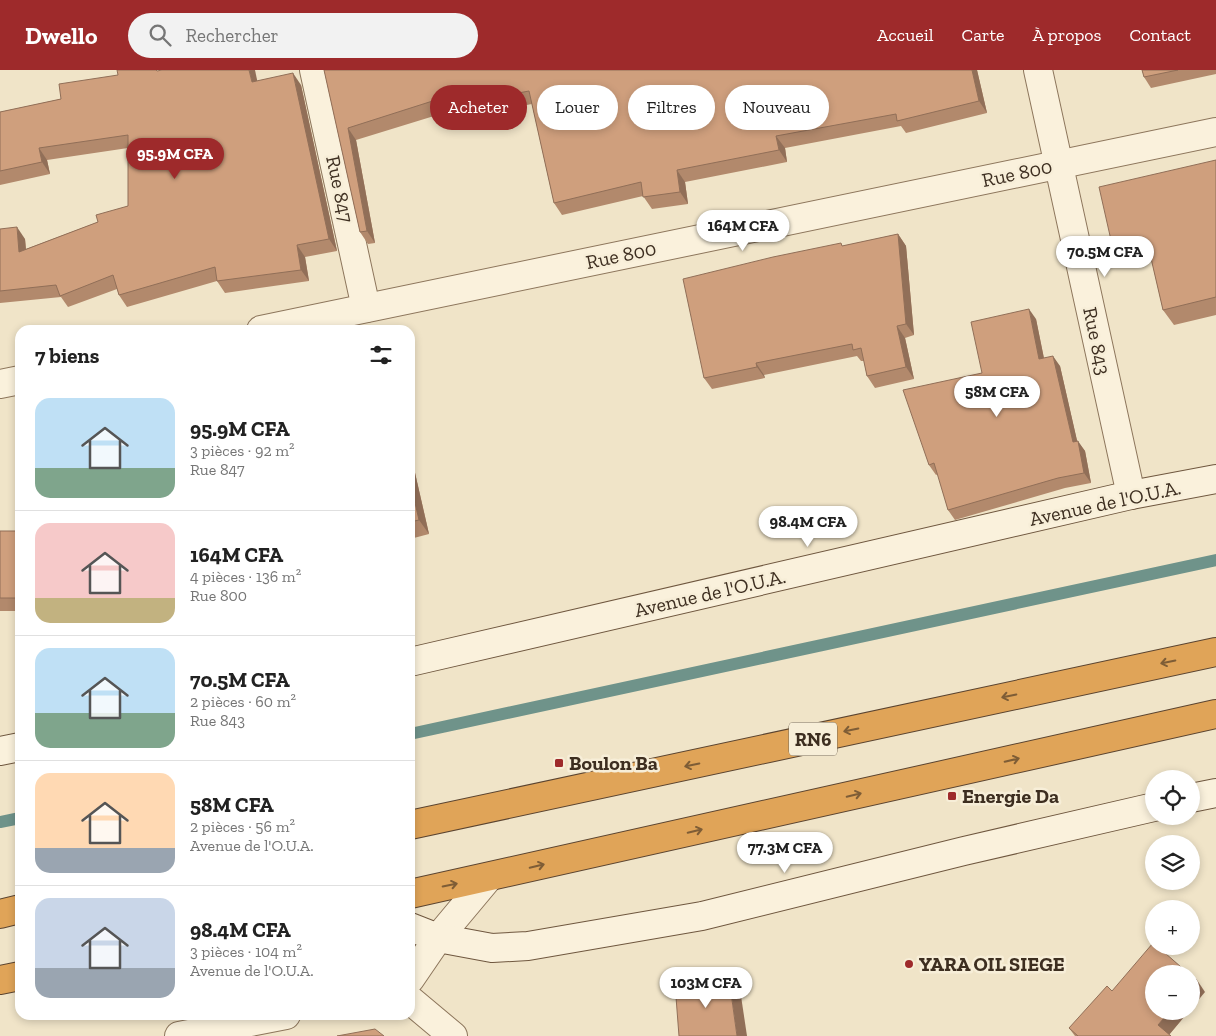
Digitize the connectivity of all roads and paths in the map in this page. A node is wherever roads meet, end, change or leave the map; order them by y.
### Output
1 (314, 70) edge
2 (1038, 70) edge
3 (1216, 132) edge
4 (1059, 164) junction
5 (366, 308) junction
6 (285, 325) edge
7 (15, 381) edge
8 (0, 384) edge
9 (1216, 479) edge
10 (1131, 495) junction
11 (1216, 652) edge
12 (415, 661) edge
13 (1216, 714) edge
14 (15, 748) edge
15 (0, 751) edge
16 (1216, 793) edge
17 (1200, 796) edge
18 (1145, 809) edge
19 (415, 824) edge
20 (489, 877) junction
21 (415, 893) edge
22 (15, 910) edge
23 (0, 914) edge
24 (415, 928) edge
25 (438, 938) junction
26 (415, 972) edge
27 (15, 977) edge
28 (0, 980) edge
29 (415, 1004) edge
30 (261, 1020) edge
31 (179, 1036) edge
32 (453, 1036) edge

1 - 5 street, Rue 847
2 - 4 street, Rue 843
3 - 4 street, Rue 800
4 - 5 street, Rue 800
4 - 10 street, Rue 843
5 - 6 street, Rue 800
7 - 8 street
9 - 10 street, Avenue de l'O.U.A.
10 - 12 street, Avenue de l'O.U.A.
11 -> 19 highway, RN6
20 -> 13 highway
14 - 15 street
16 - 17 street
18 - 25 street
21 -> 20 highway
20 - 25 street
22 - 23 highway
24 - 25 street
25 - 26 street
27 - 28 highway
29 - 32 street
30 - 31 street

